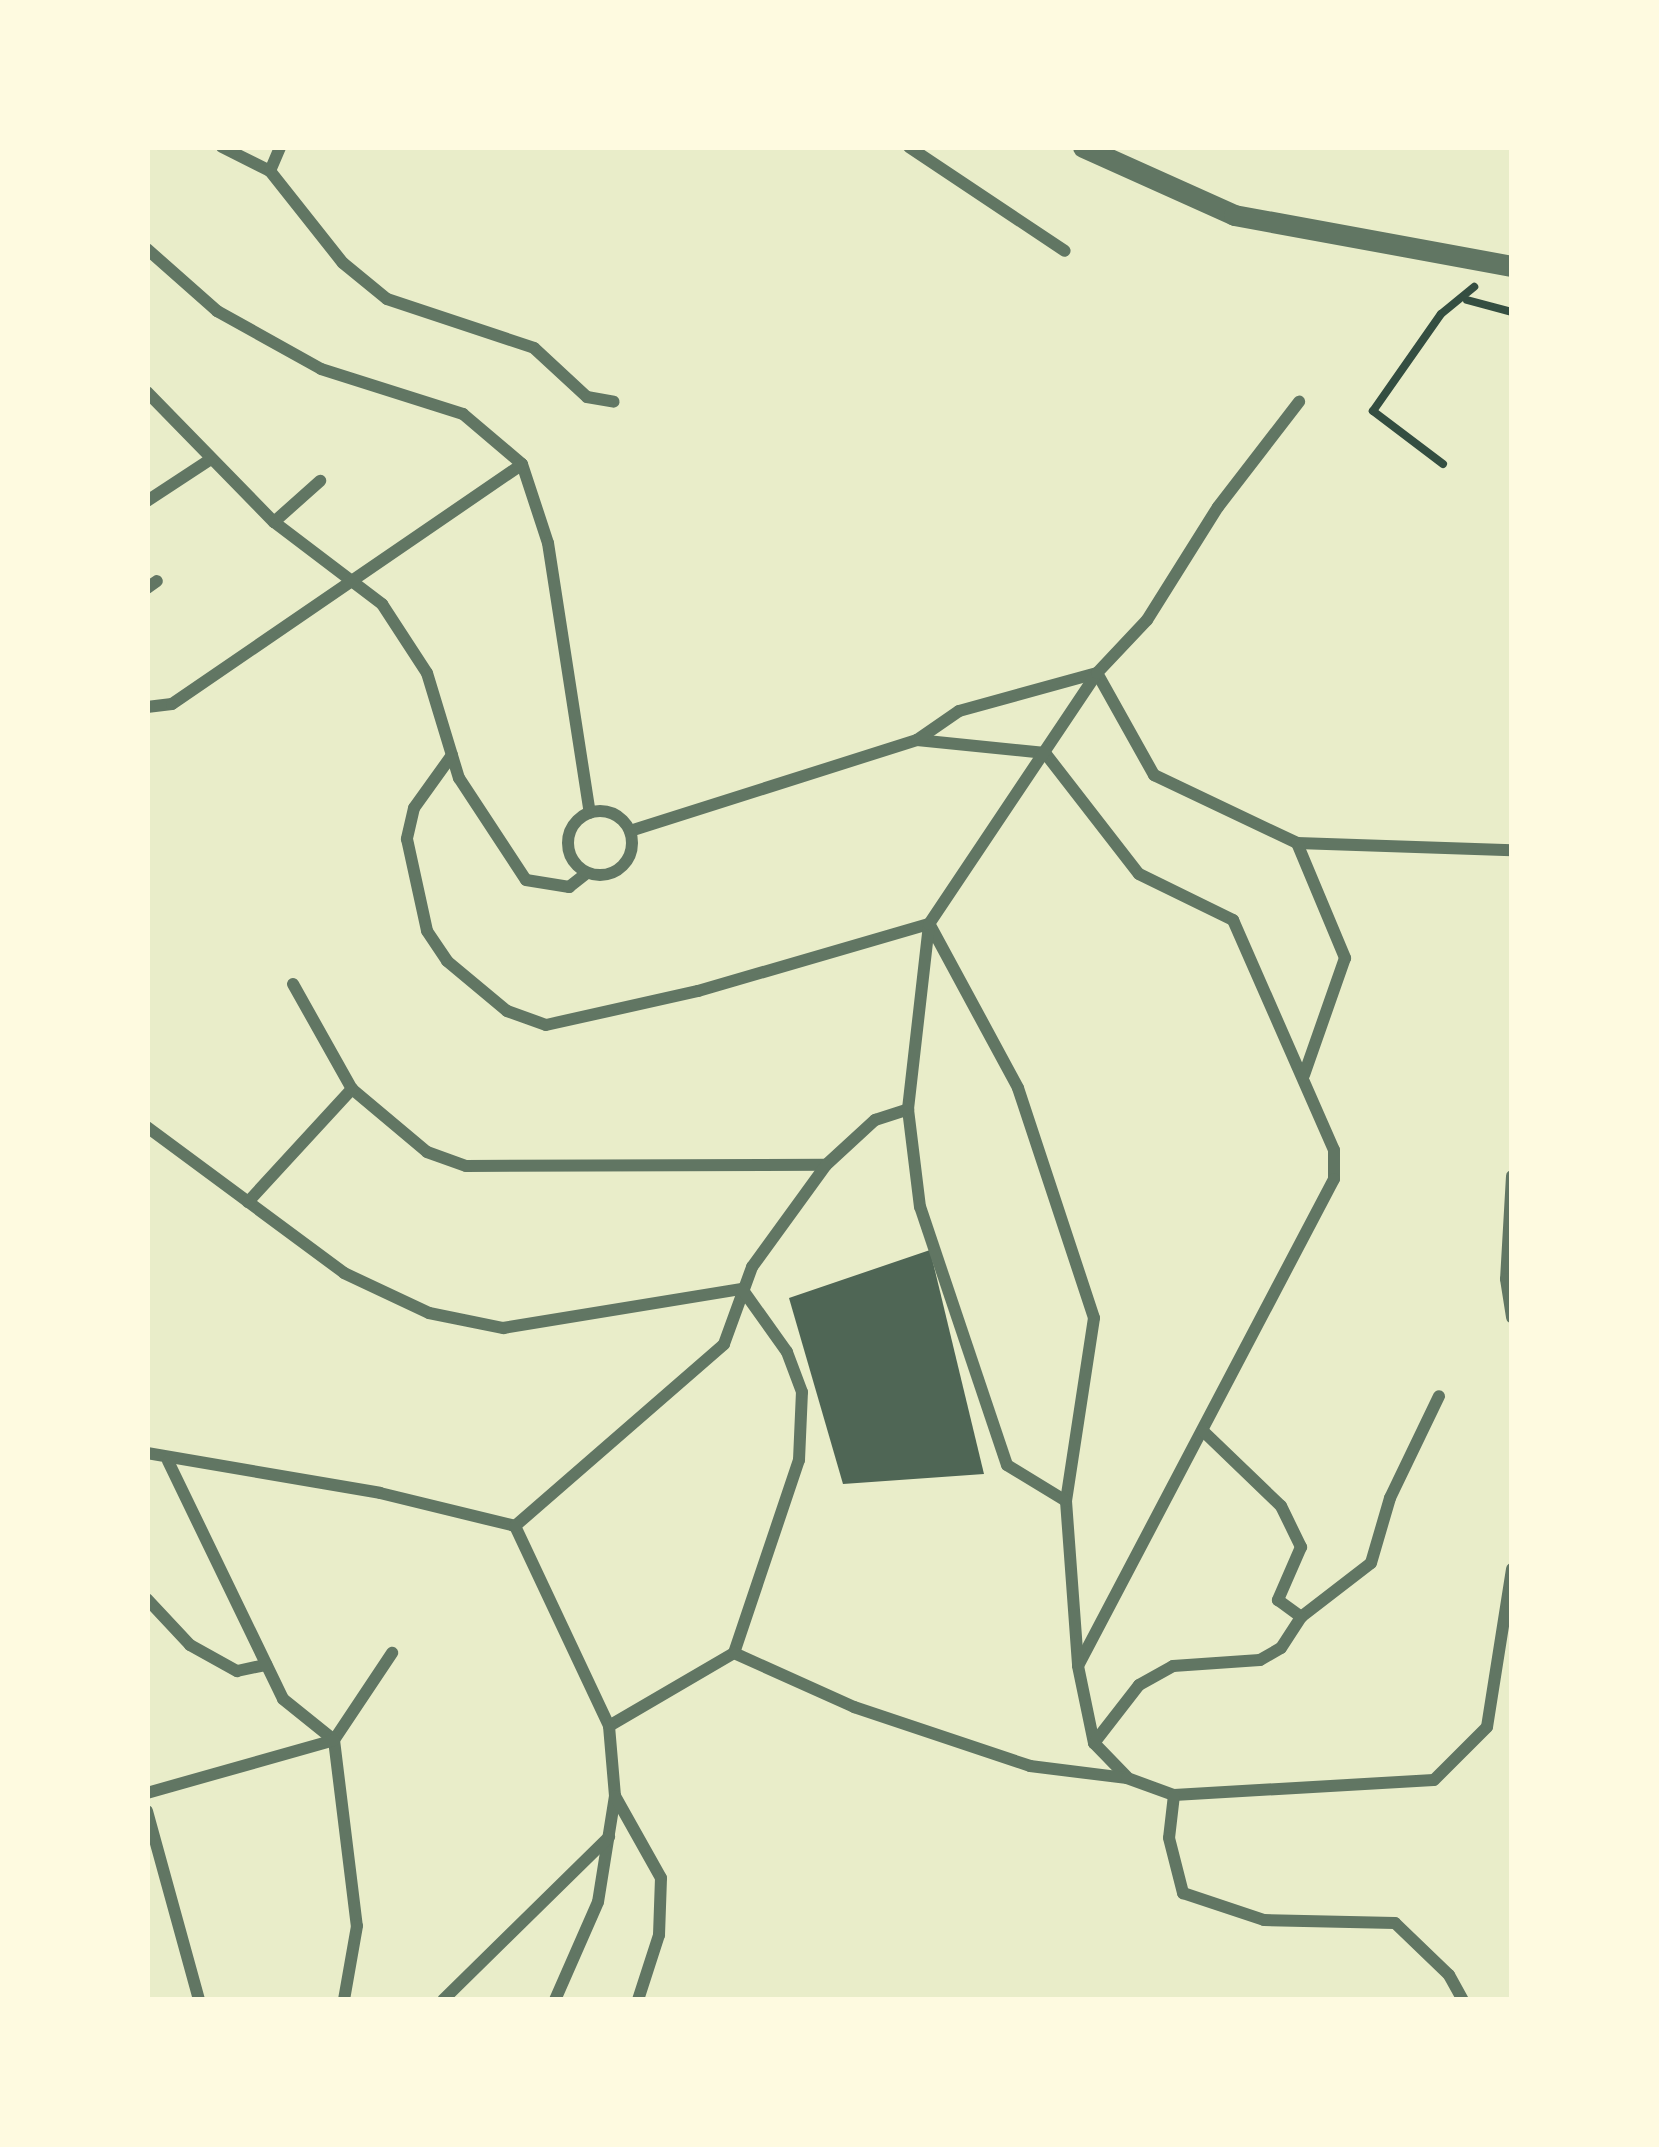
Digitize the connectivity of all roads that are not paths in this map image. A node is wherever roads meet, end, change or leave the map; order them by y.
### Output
1 (222, 147) edge
2 (280, 147) edge
3 (909, 147) edge
4 (1083, 147) edge
5 (270, 171) junction
6 (147, 249) edge
7 (1065, 251) dead end
8 (1512, 266) edge
9 (147, 392) edge
10 (614, 402) dead end
11 (1299, 402) dead end
12 (211, 459) junction
13 (522, 464) junction
14 (320, 481) dead end
15 (147, 501) edge
16 (274, 522) junction
17 (356, 581) junction
18 (1097, 673) junction
19 (147, 707) edge
20 (917, 740) junction
21 (1045, 753) junction
22 (452, 755) junction
23 (590, 813) junction
24 (630, 832) junction
25 (1298, 843) junction
26 (1512, 850) edge
27 (587, 873) junction
28 (929, 924) junction
29 (293, 984) dead end
30 (1304, 1075) junction
31 (352, 1089) junction
32 (908, 1109) junction
33 (147, 1127) edge
34 (826, 1166) junction
35 (1512, 1176) edge
36 (248, 1202) junction
37 (742, 1289) junction
38 (1512, 1318) edge
39 (1439, 1396) dead end
40 (1203, 1431) junction
41 (147, 1454) edge
42 (168, 1461) junction
43 (1066, 1501) junction
44 (515, 1526) junction
45 (1512, 1569) edge
46 (147, 1599) edge
47 (1301, 1616) junction
48 (392, 1653) dead end
49 (734, 1653) junction
50 (266, 1665) junction
51 (1078, 1666) junction
52 (609, 1726) junction
53 (334, 1740) junction
54 (1094, 1743) junction
55 (1127, 1778) junction
56 (147, 1793) edge
57 (1174, 1795) junction
58 (615, 1796) junction
59 (147, 1811) edge
60 (614, 1832) junction
61 (199, 2000) edge
62 (344, 2000) edge
63 (443, 2000) edge
64 (555, 2000) edge
65 (638, 2000) edge
66 (1462, 2000) edge

1 - 5 street
2 - 5 street
3 - 7 street
4 - 8 street
5 - 10 street
6 - 13 street
9 - 12 street
11 - 18 street
12 - 15 street
12 - 16 street
13 - 17 street
13 - 23 street
14 - 16 street
16 - 17 street
17 - 19 street
17 - 22 street
18 - 20 street
18 - 21 street
18 - 25 street
20 - 21 street
20 - 24 street
21 - 28 street
21 - 30 street
22 - 27 street
22 - 28 street
23 - 24 street
23 - 27 street
24 - 27 street
25 - 26 street
25 - 30 street
28 - 32 street
28 - 43 street
29 - 31 street
30 - 40 street
31 - 34 street
31 - 36 street
32 - 34 street
32 - 43 street
33 - 36 street
34 - 37 street
35 - 38 street
36 - 37 street
37 - 44 street
37 - 49 street
39 - 47 street
40 - 47 street
40 - 51 street
41 - 42 street
42 - 44 street
42 - 50 street
43 - 51 street
44 - 52 street
45 - 57 street
46 - 50 street
47 - 54 street
48 - 53 street
49 - 52 street
49 - 55 street
50 - 53 street
51 - 54 street
52 - 58 street
53 - 56 street
53 - 62 street
54 - 55 street
55 - 57 street
57 - 66 street
58 - 60 street
58 - 65 street
59 - 61 street
60 - 63 street
60 - 64 street

